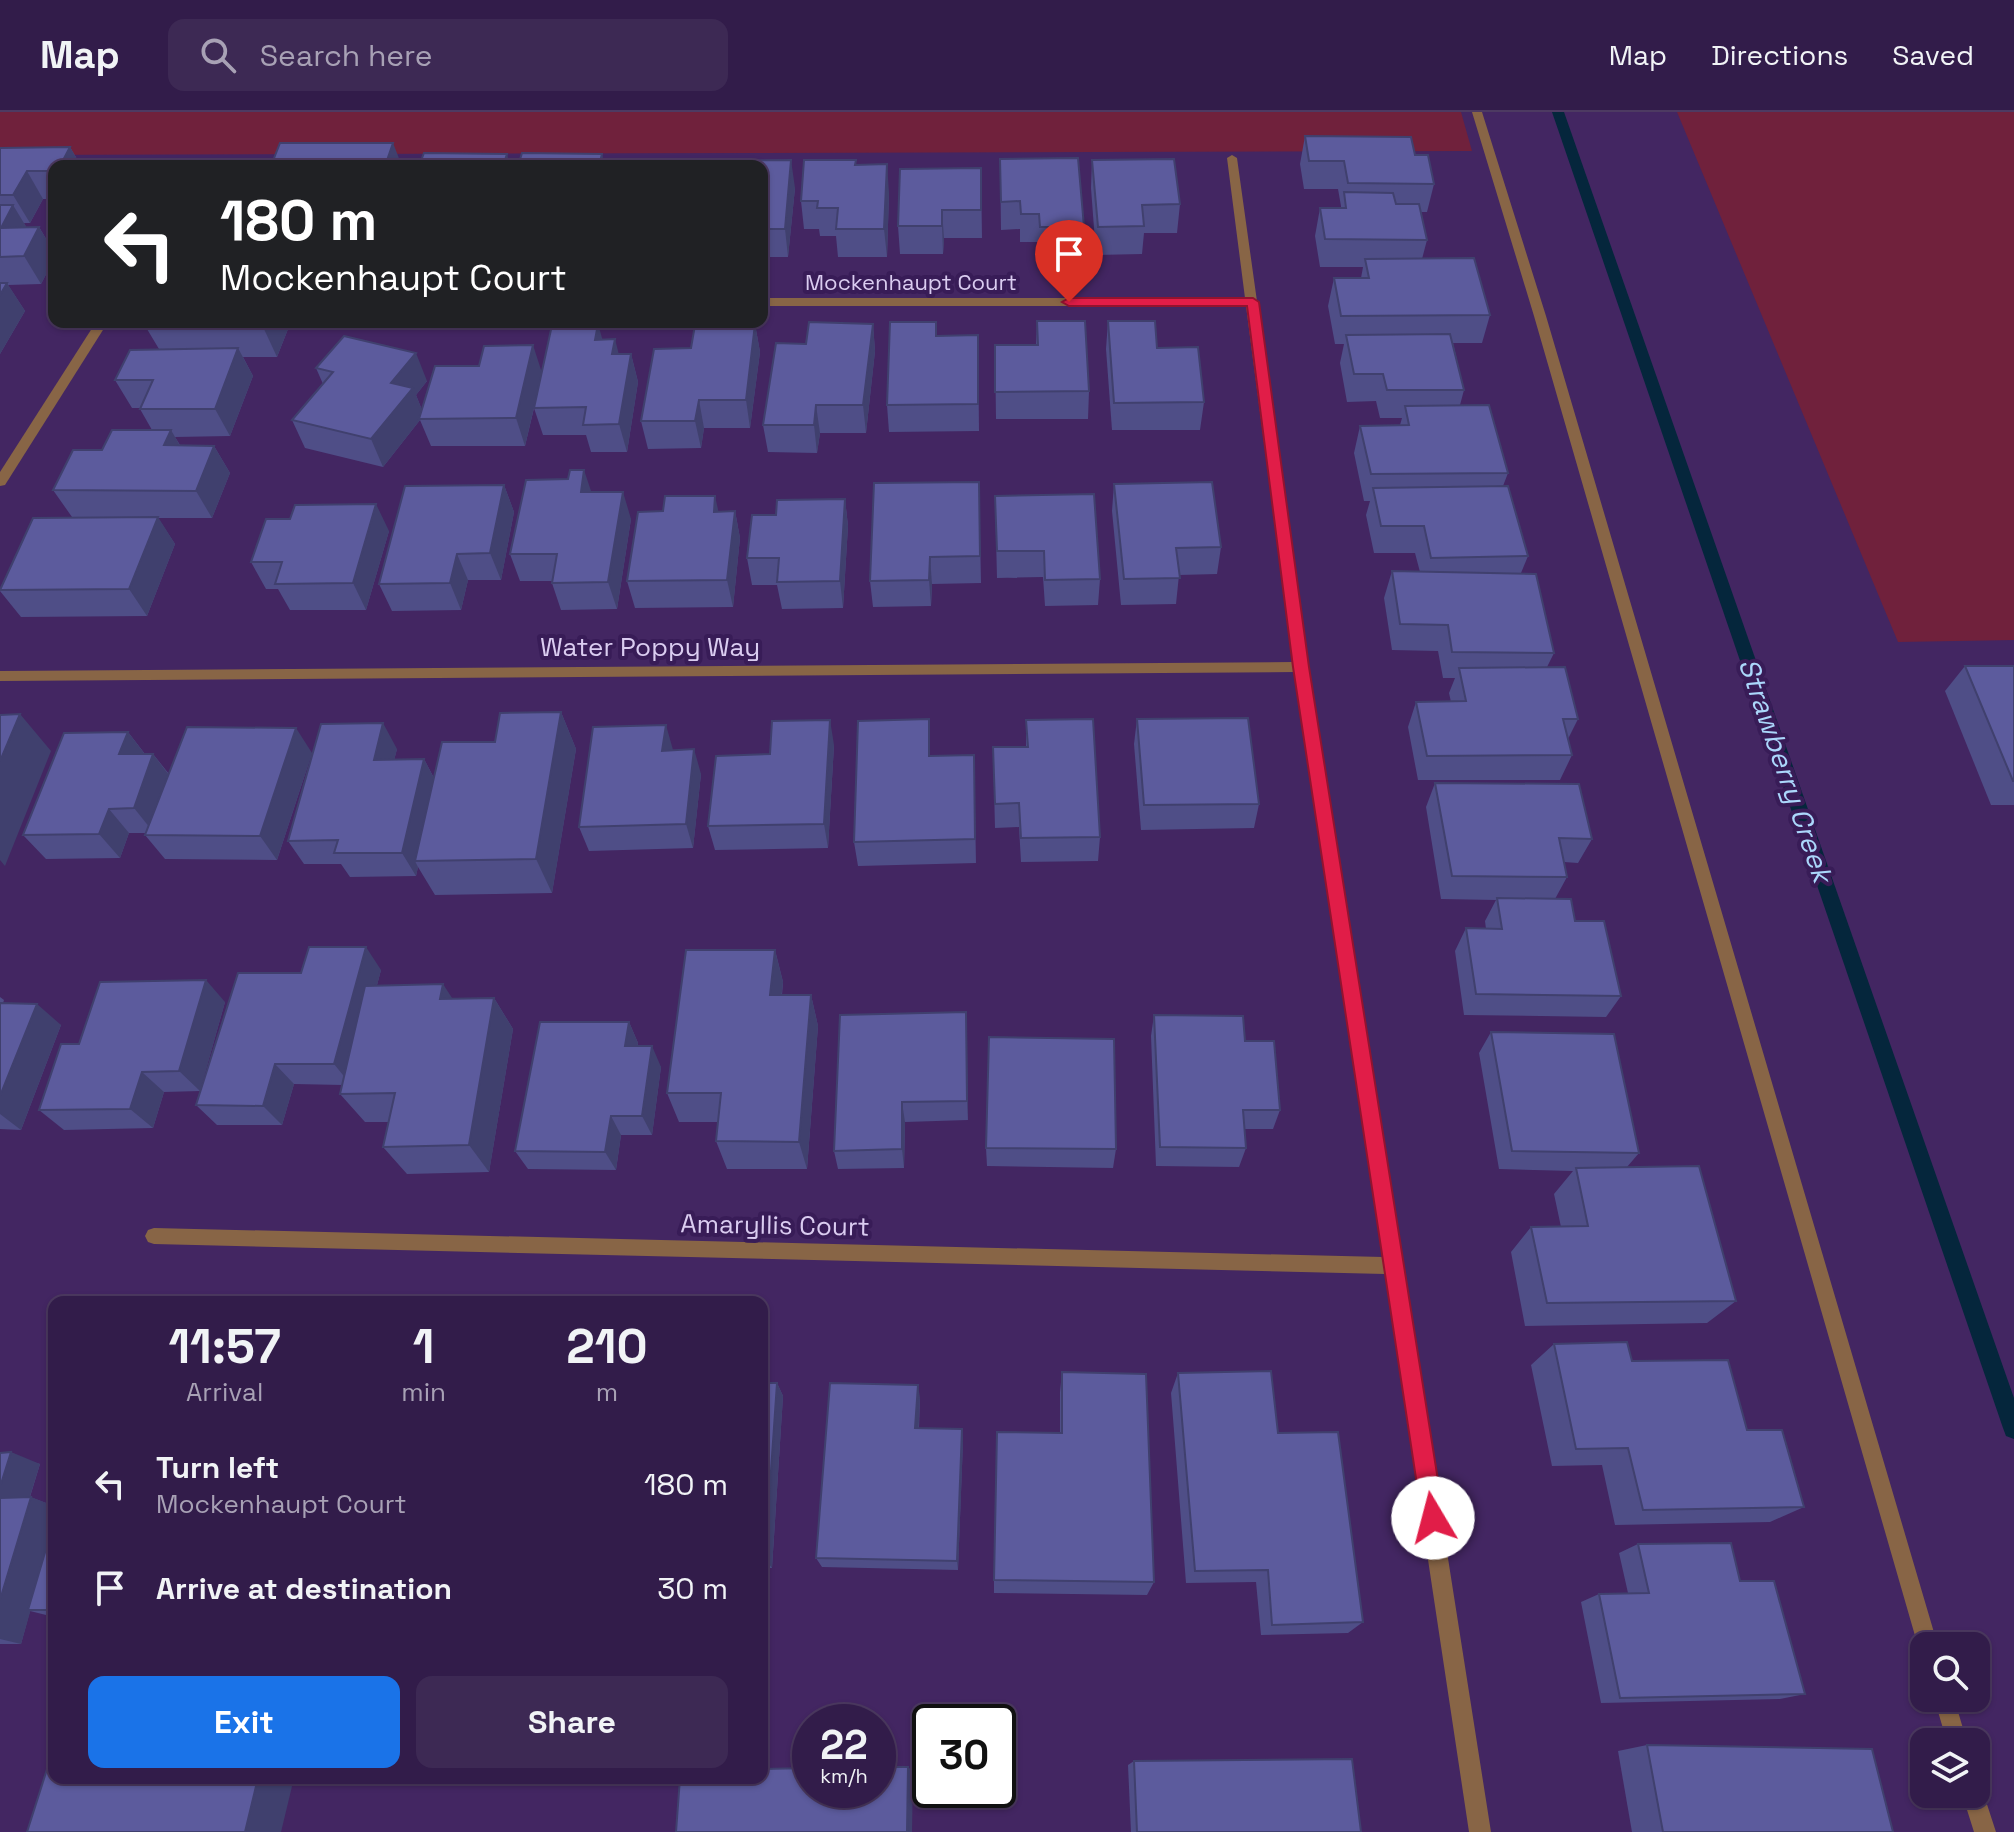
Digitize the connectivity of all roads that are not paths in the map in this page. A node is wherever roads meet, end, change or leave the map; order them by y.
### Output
1 (1477, 112) edge
2 (1232, 158) dead end
3 (768, 302) edge
4 (1253, 302) junction
5 (98, 328) edge
6 (0, 482) edge
7 (1301, 667) junction
8 (0, 676) edge
9 (154, 1236) dead end
10 (1395, 1266) junction
11 (1924, 1632) edge
12 (1977, 1808) edge
13 (1480, 1832) edge
14 (1985, 1832) edge

1 - 11 street
2 - 4 street
3 - 4 street, Mockenhaupt Court
4 - 7 street
5 - 6 street
7 - 8 street, Water Poppy Way
7 - 10 street
9 - 10 street, Amaryllis Court
10 - 13 street
12 - 14 street

